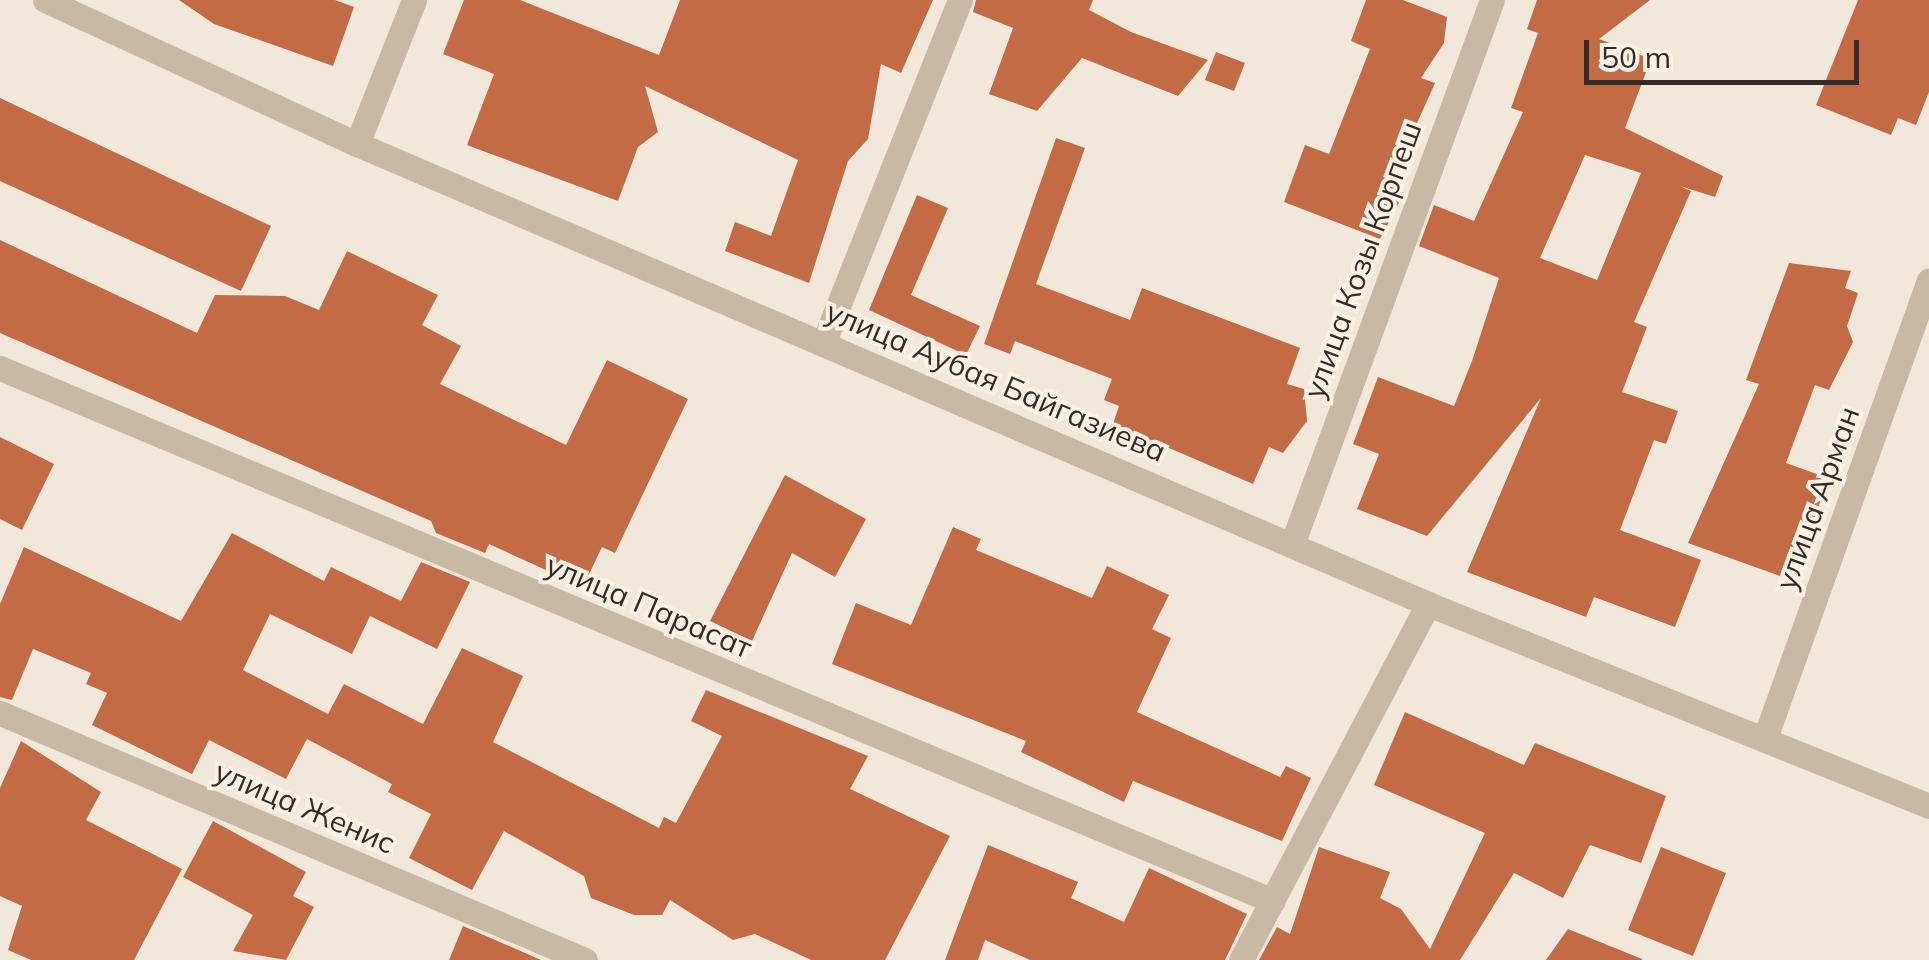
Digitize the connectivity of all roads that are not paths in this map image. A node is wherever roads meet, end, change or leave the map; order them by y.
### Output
1 (45, 0) edge
2 (414, 0) edge
3 (960, 0) edge
4 (1492, 0) edge
5 (357, 144) junction
6 (1929, 280) edge
7 (823, 344) junction
8 (0, 368) edge
9 (1293, 542) junction
10 (1428, 604) junction
11 (0, 713) edge
12 (1764, 738) junction
13 (1929, 806) edge
14 (1274, 901) junction
15 (585, 960) edge
16 (1242, 960) edge

1 - 5 street, улица Аубая Байгазиева
2 - 5 street
3 - 7 street
4 - 9 street, улица Козы Корпеш
5 - 7 street, улица Аубая Байгазиева
6 - 12 street, улица Арман
7 - 9 street, улица Аубая Байгазиева
8 - 14 street, улица Парасат
9 - 10 street, улица Аубая Байгазиева
10 - 12 street, улица Аубая Байгазиева
10 - 14 street
11 - 15 street, улица Женис
12 - 13 street, улица Аубая Байгазиева
14 - 16 street

